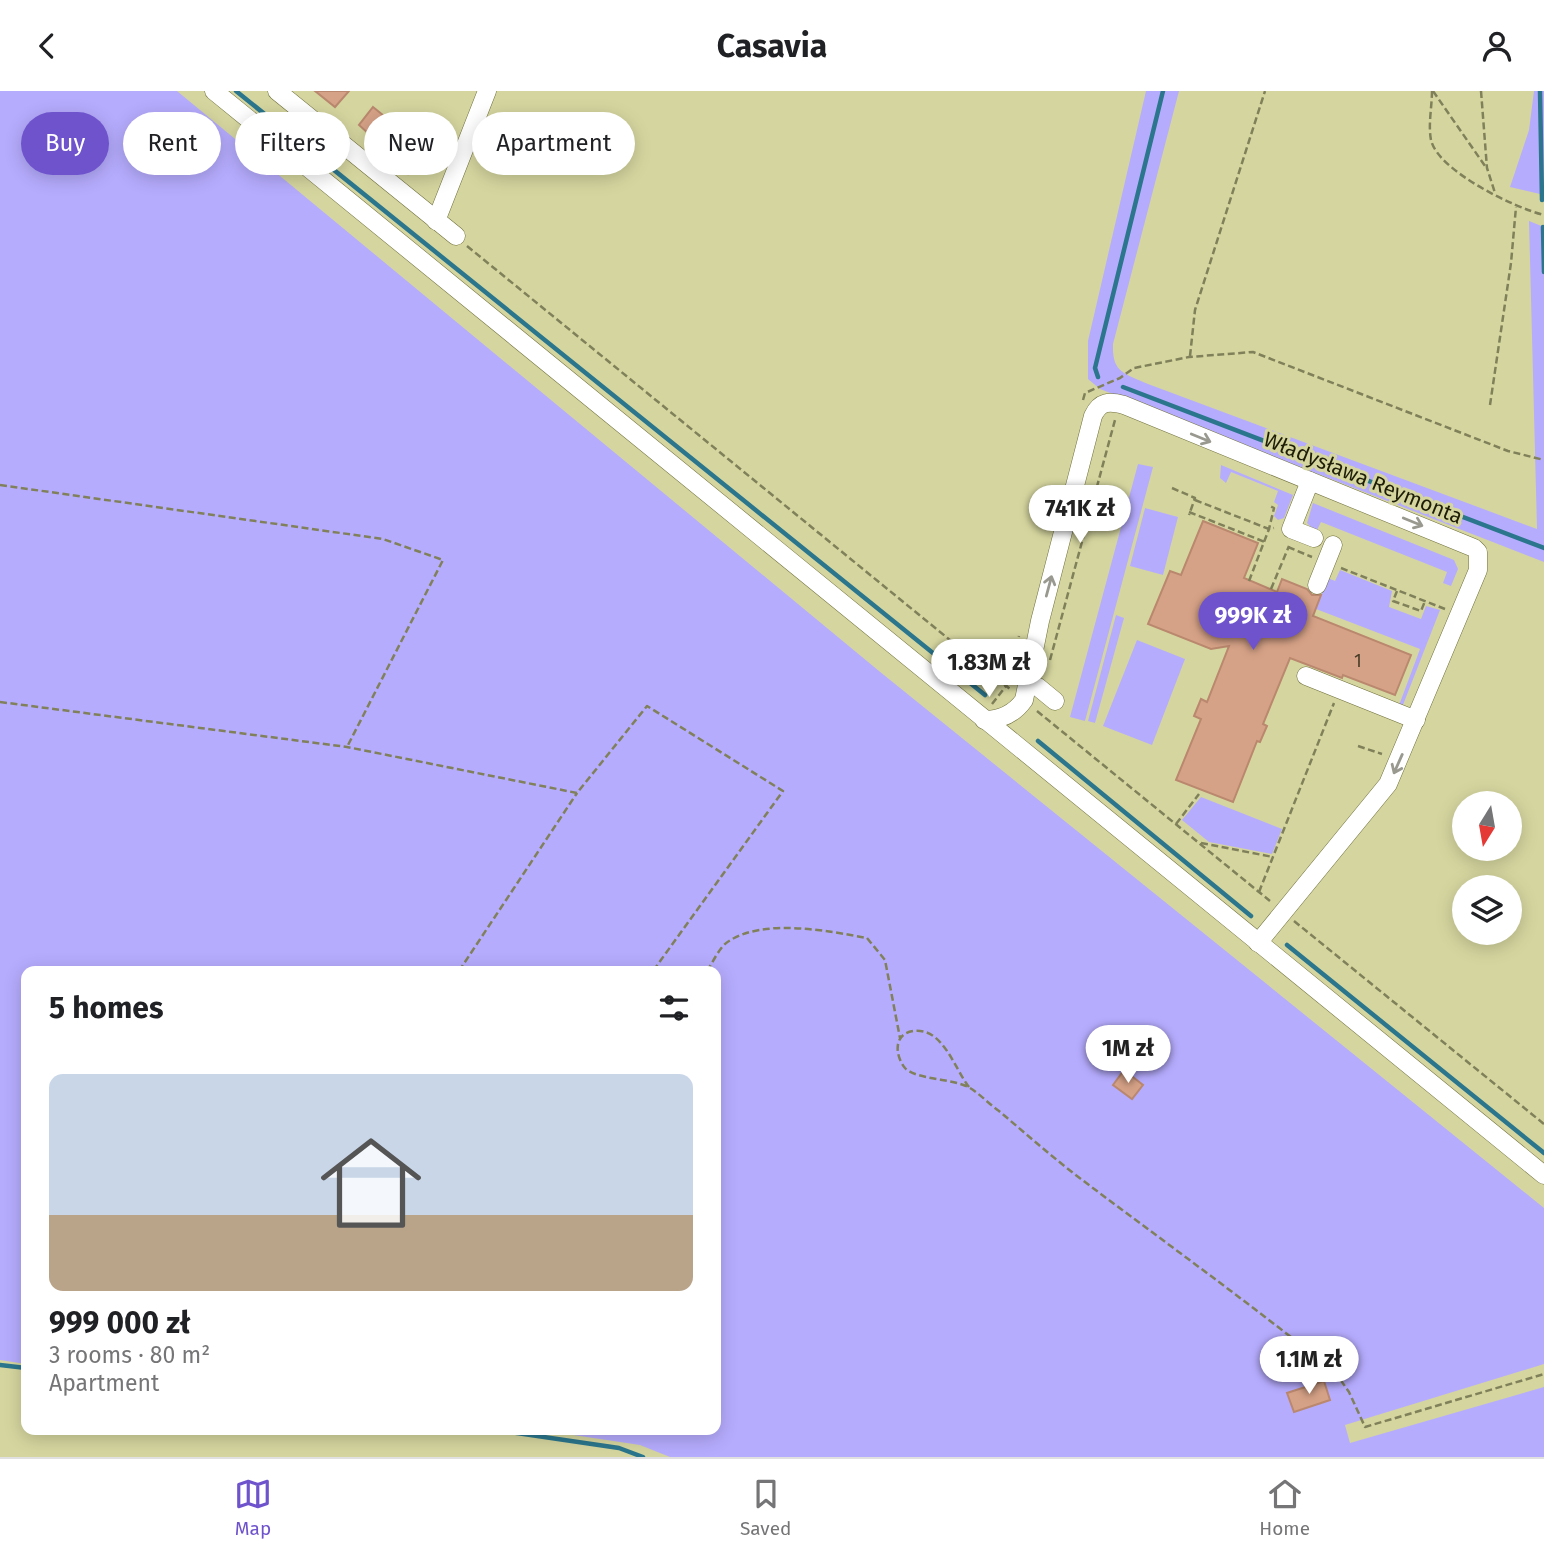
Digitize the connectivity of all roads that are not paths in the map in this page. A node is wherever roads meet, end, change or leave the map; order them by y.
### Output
1 (214, 91) edge
2 (277, 91) edge
3 (487, 91) edge
4 (436, 221) junction
5 (456, 236) road end
6 (1310, 481) junction
7 (1314, 538) dead end
8 (1334, 545) dead end
9 (1317, 585) dead end
10 (1306, 676) dead end
11 (1031, 696) junction
12 (983, 718) junction
13 (1416, 720) junction
14 (1019, 748) junction
15 (1258, 943) junction
16 (1544, 1175) edge

1 - 12 street
2 - 4 street
3 - 4 street
4 - 5 street
6 - 7 street
11 -> 6 street, Władysława Reymonta
6 -> 13 street, Władysława Reymonta
8 - 9 street
10 - 13 street
11 - 12 street
11 - 14 street, Władysława Reymonta
12 - 14 street
13 -> 15 street, Władysława Reymonta
14 - 15 street
15 - 16 street

